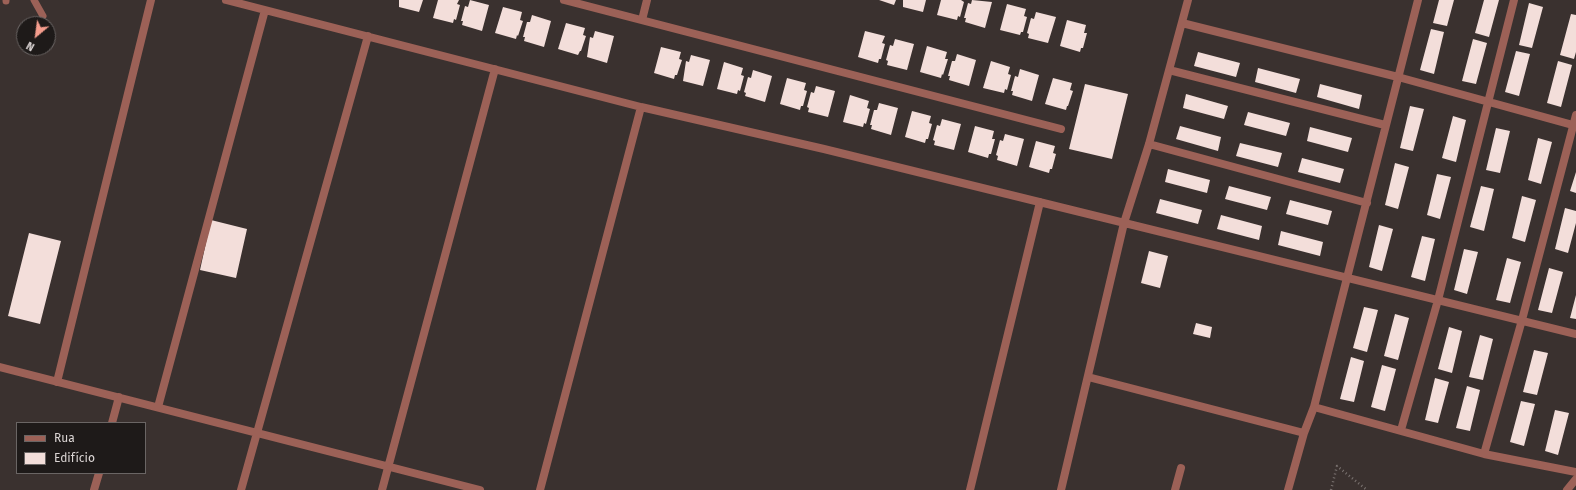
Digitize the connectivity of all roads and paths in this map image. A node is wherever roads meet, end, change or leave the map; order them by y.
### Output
1 (34, 0) edge
2 (151, 0) edge
3 (226, 0) edge
4 (564, 0) edge
5 (647, 0) edge
6 (1188, 0) edge
7 (1418, 0) edge
8 (1514, 0) edge
9 (265, 10) junction
10 (43, 16) dead end
11 (642, 20) junction
12 (1182, 23) junction
13 (368, 36) junction
14 (495, 69) junction
15 (1169, 70) junction
16 (1398, 77) junction
17 (1489, 101) junction
18 (642, 107) junction
19 (1576, 115) edge
20 (1385, 125) junction
21 (1575, 126) edge
22 (1061, 129) dead end
23 (1149, 144) junction
24 (1040, 202) junction
25 (1367, 203) junction
26 (1124, 223) junction
27 (1348, 277) junction
28 (1438, 300) junction
29 (1522, 320) junction
30 (1576, 334) edge
31 (0, 367) edge
32 (1088, 378) junction
33 (56, 382) junction
34 (119, 397) junction
35 (158, 407) junction
36 (1314, 407) junction
37 (112, 422) edge
38 (1401, 430) junction
39 (256, 432) junction
40 (1304, 433) junction
41 (1484, 454) junction
42 (388, 466) junction
43 (1180, 468) dead end
44 (1576, 472) edge
45 (98, 474) edge
46 (1576, 479) edge
47 (1362, 486) junction
48 (1331, 489) edge
49 (94, 490) edge
50 (241, 490) edge
51 (382, 490) edge
52 (480, 490) edge
53 (540, 490) edge
54 (970, 490) edge
55 (1061, 490) edge
56 (1175, 490) edge
57 (1288, 490) edge
58 (1334, 490) edge
59 (1358, 490) edge
60 (1367, 490) edge
61 (1567, 490) edge

1 - 10 lane
2 - 33 street
3 - 9 street
4 - 11 street
5 - 11 street
6 - 12 street
7 - 16 street
8 - 17 street
9 - 13 street
9 - 35 street
11 - 22 street
12 - 15 street
12 - 16 street
13 - 14 street
13 - 39 street
14 - 18 street
14 - 42 street
15 - 20 street
15 - 23 street
16 - 17 street
16 - 20 street
17 - 21 street
17 - 28 street
18 - 24 street
18 - 53 street
19 - 21 street
20 - 25 street
21 - 29 street
23 - 25 street
23 - 26 street
24 - 26 street
24 - 54 street
25 - 27 street
26 - 27 street
26 - 32 street
27 - 28 street
27 - 36 street
28 - 29 street
28 - 38 street
29 - 30 street
29 - 41 street
31 - 33 street
32 - 40 street
32 - 55 street
33 - 34 street
34 - 35 street
34 - 37 street
35 - 39 street
36 - 38 street
36 - 40 street
38 - 41 street
39 - 42 street
39 - 50 street
40 - 57 street
41 - 44 street
42 - 51 street
42 - 52 street
43 - 56 street
45 - 49 street
46 - 61 street
47 - 48 path
47 - 59 path
47 - 60 path
48 - 58 path

